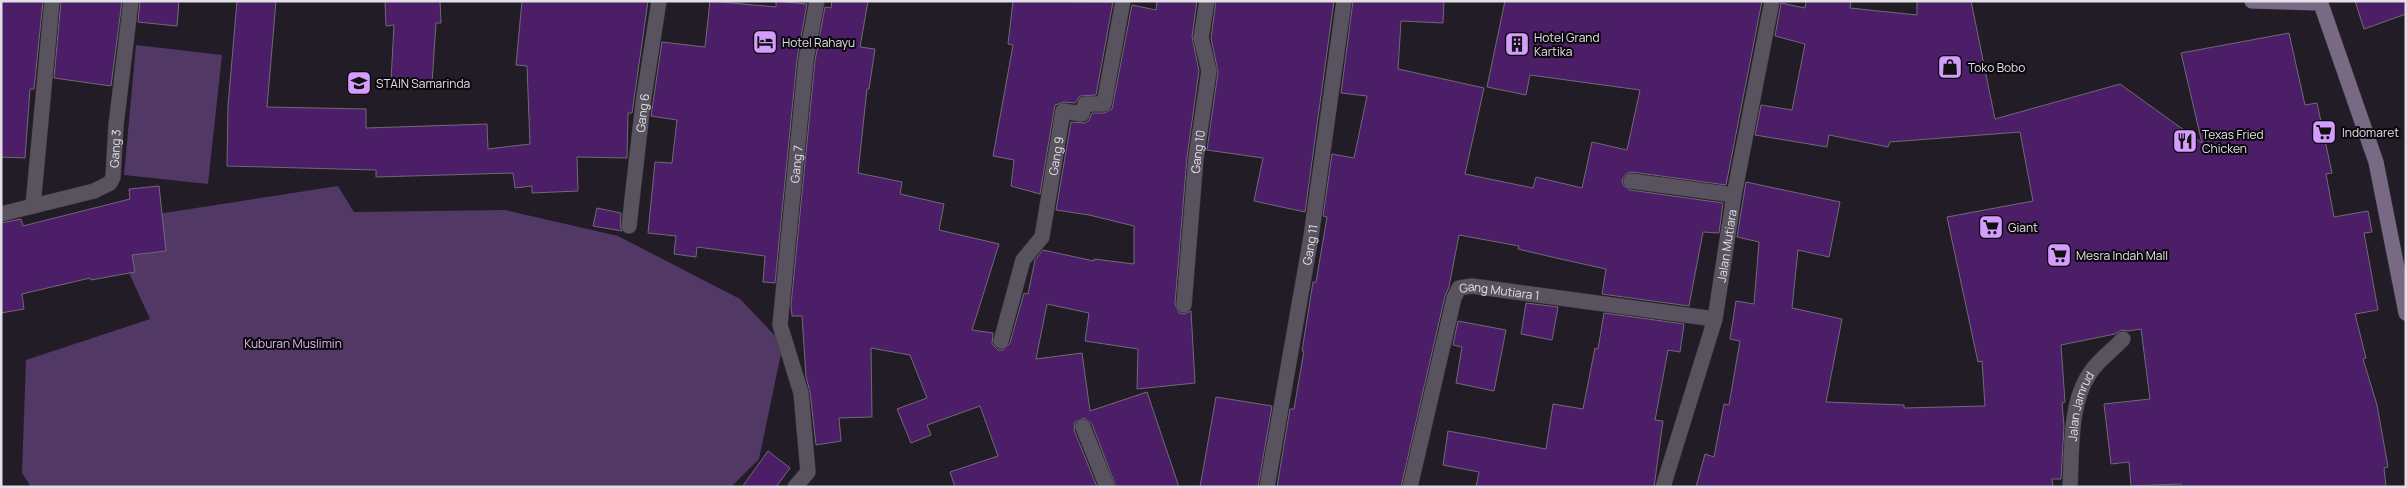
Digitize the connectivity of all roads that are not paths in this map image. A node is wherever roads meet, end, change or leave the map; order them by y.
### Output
1 (52, 1) edge
2 (131, 1) edge
3 (659, 1) edge
4 (817, 1) edge
5 (1122, 1) edge
6 (1207, 1) edge
7 (1344, 1) edge
8 (1772, 1) edge
9 (2252, 1) edge
10 (2320, 2) edge
11 (1632, 181) dead end
12 (1734, 195) junction
13 (33, 206) junction
14 (1, 214) edge
15 (629, 226) dead end
16 (1184, 305) dead end
17 (2406, 314) edge
18 (1714, 319) junction
19 (2123, 339) dead end
20 (1001, 341) dead end
21 (1083, 426) dead end
22 (795, 487) edge
23 (1107, 487) edge
24 (1267, 487) edge
25 (1410, 487) edge
26 (1663, 487) edge
27 (2070, 487) edge

1 - 13 street
2 - 13 street, Gang 3
3 - 15 street, Gang 6
4 - 22 street, Gang 7
5 - 20 street, Gang 9
6 - 16 street, Gang 10
7 - 24 street, Gang 11
8 - 12 street, Jalan Mutiara
9 - 10 street
10 - 17 street
11 - 12 street
12 - 18 street, Jalan Mutiara
13 - 14 street, Gang 3
18 - 25 street, Gang Mutiara 1
18 - 26 street, Jalan Mutiara
19 - 27 street, Jalan Jamrud
21 - 23 street

